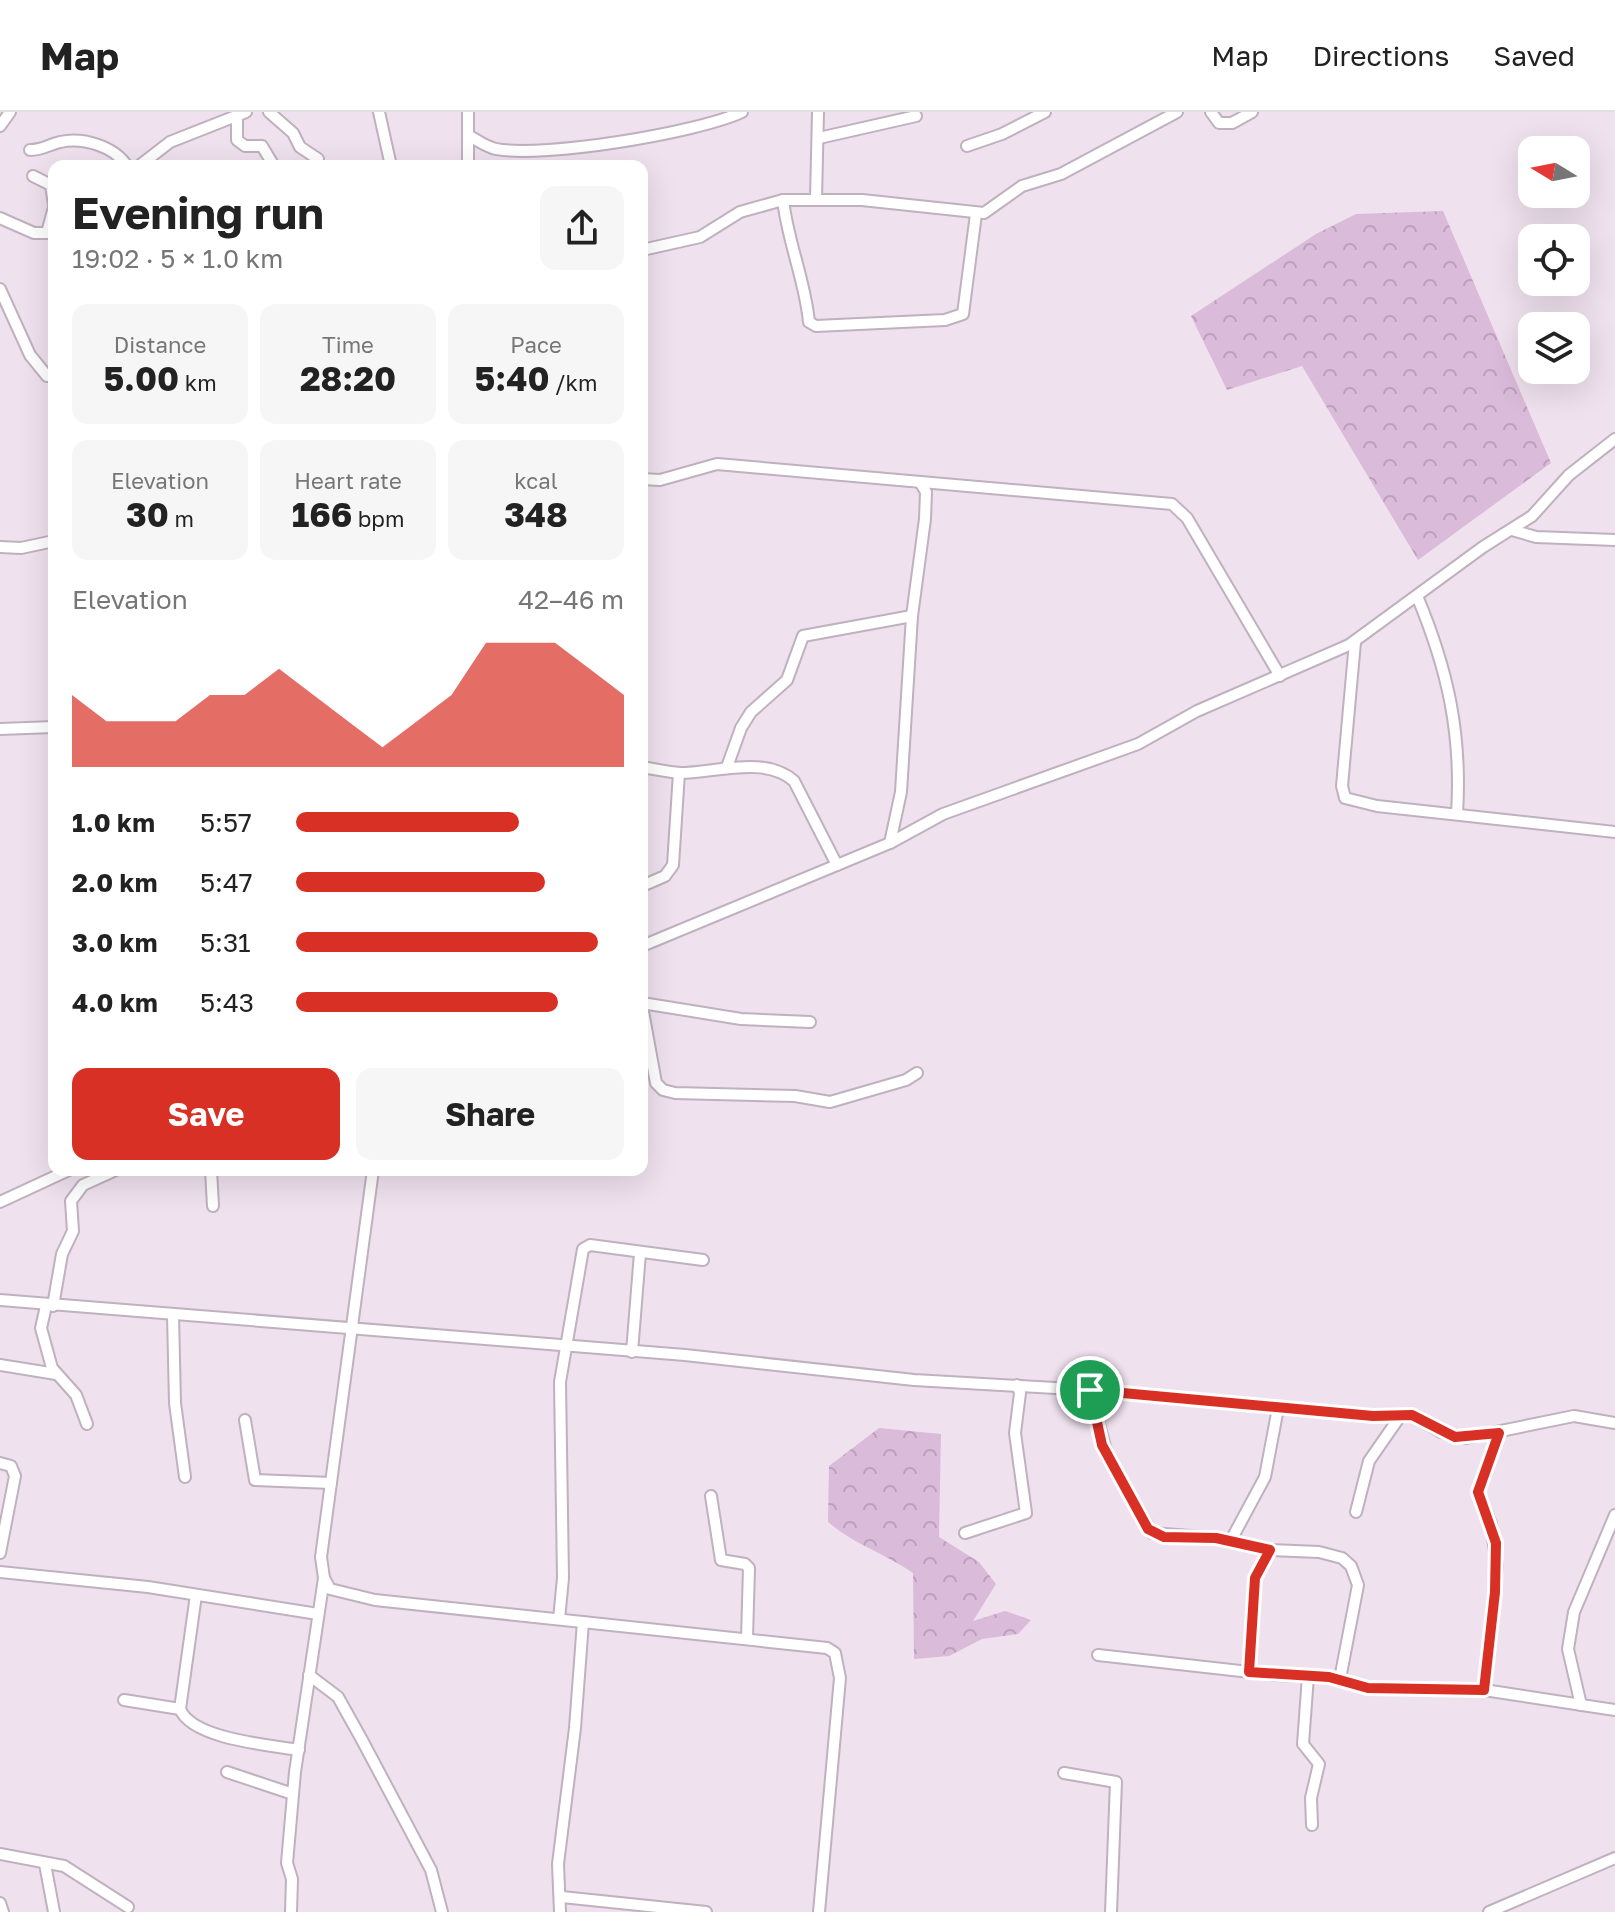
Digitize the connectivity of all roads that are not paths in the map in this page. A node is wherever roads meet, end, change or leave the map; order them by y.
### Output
1 (10, 112) edge
2 (269, 112) edge
3 (379, 112) edge
4 (468, 112) edge
5 (742, 112) edge
6 (818, 112) edge
7 (1045, 112) edge
8 (1177, 112) edge
9 (1211, 112) edge
10 (1252, 112) edge
11 (242, 115) edge
12 (916, 116) dead end
13 (0, 126) edge
14 (468, 135) junction
15 (819, 138) junction
16 (967, 146) dead end
17 (30, 150) dead end
18 (318, 159) dead end
19 (123, 160) edge
20 (147, 160) edge
21 (270, 160) edge
22 (390, 160) edge
23 (468, 160) edge
24 (33, 176) dead end
25 (48, 184) edge
26 (816, 199) junction
27 (783, 200) junction
28 (976, 214) junction
29 (0, 218) edge
30 (48, 233) edge
31 (648, 249) edge
32 (0, 289) edge
33 (47, 376) dead end
34 (1615, 439) edge
35 (648, 479) edge
36 (920, 482) junction
37 (1512, 530) junction
38 (1615, 540) edge
39 (48, 542) edge
40 (0, 547) edge
41 (1417, 596) junction
42 (912, 616) junction
43 (1355, 642) junction
44 (1280, 676) junction
45 (48, 727) edge
46 (0, 729) edge
47 (727, 767) junction
48 (648, 768) edge
49 (679, 773) junction
50 (1457, 814) junction
51 (1615, 832) edge
52 (890, 843) junction
53 (837, 865) junction
54 (648, 883) edge
55 (648, 944) edge
56 (648, 1005) edge
57 (810, 1022) dead end
58 (648, 1038) edge
59 (917, 1073) dead end
60 (56, 1176) edge
61 (103, 1176) edge
62 (211, 1176) edge
63 (372, 1176) edge
64 (0, 1202) edge
65 (213, 1206) dead end
66 (640, 1253) junction
67 (703, 1260) dead end
68 (0, 1300) edge
69 (49, 1306) junction
70 (173, 1315) junction
71 (354, 1328) junction
72 (567, 1347) junction
73 (632, 1352) junction
74 (0, 1365) edge
75 (56, 1374) junction
76 (1017, 1385) junction
77 (1090, 1390) junction
78 (1278, 1408) junction
79 (1401, 1415) junction
80 (245, 1420) dead end
81 (1615, 1423) edge
82 (87, 1424) dead end
83 (1499, 1433) junction
84 (0, 1463) edge
85 (185, 1477) dead end
86 (331, 1483) junction
87 (711, 1496) dead end
88 (1356, 1512) dead end
89 (1615, 1515) edge
90 (965, 1533) dead end
91 (1230, 1542) junction
92 (1270, 1550) junction
93 (0, 1553) edge
94 (0, 1572) edge
95 (324, 1578) junction
96 (196, 1595) junction
97 (318, 1614) junction
98 (559, 1619) junction
99 (583, 1622) junction
100 (747, 1638) junction
101 (1098, 1655) dead end
102 (1249, 1672) junction
103 (309, 1675) junction
104 (1308, 1676) junction
105 (1340, 1679) junction
106 (1484, 1690) junction
107 (124, 1700) dead end
108 (1581, 1705) junction
109 (180, 1709) junction
110 (1615, 1710) edge
111 (299, 1750) junction
112 (227, 1772) dead end
113 (1064, 1773) dead end
114 (293, 1794) junction
115 (1312, 1825) dead end
116 (0, 1854) edge
117 (1615, 1858) edge
118 (45, 1864) junction
119 (562, 1897) junction
120 (0, 1903) edge
121 (128, 1907) dead end
122 (3, 1912) edge
123 (54, 1912) edge
124 (291, 1912) edge
125 (442, 1912) edge
126 (560, 1912) edge
127 (706, 1912) edge
128 (819, 1912) edge
129 (1111, 1912) edge
130 (1489, 1912) edge

1 - 13 street
2 - 18 street
3 - 22 street
4 - 14 street
5 - 14 street
6 - 15 street
7 - 16 street
8 - 28 street
9 - 10 street
11 - 20 street
11 - 21 street
12 - 15 street
14 - 23 street
15 - 26 street
17 - 19 street
24 - 25 street
26 - 27 street
26 - 28 street
27 - 28 street
27 - 31 street
29 - 30 street
32 - 33 street
34 - 37 street
35 - 36 street
36 - 42 street
36 - 44 street
37 - 38 street
37 - 41 street
39 - 40 street
41 - 43 street
41 - 50 street
42 - 47 street
42 - 52 street
43 - 44 street
43 - 50 street
44 - 52 street
45 - 46 street
47 - 49 street
47 - 53 street
48 - 49 street
49 - 54 street
50 - 51 street
52 - 53 street
53 - 55 street
56 - 57 street
58 - 59 street
60 - 64 street
61 - 69 street
62 - 65 street
63 - 71 street
66 - 67 street
66 - 72 street
66 - 73 street
68 - 69 street
69 - 70 street
69 - 75 street
70 - 71 street
70 - 85 street
71 - 72 street
71 - 86 street
72 - 73 street
72 - 98 street
73 - 76 street
74 - 75 street
75 - 82 street
76 - 77 street
76 - 90 street
77 - 78 street
77 - 91 street
78 - 79 street
78 - 91 street
79 - 83 street
79 - 88 street
80 - 86 street
81 - 83 street
83 - 106 street
84 - 93 street
86 - 95 street
87 - 100 street
89 - 108 street
91 - 92 street
92 - 102 street
92 - 105 street
94 - 96 street
95 - 97 street
95 - 98 street
96 - 97 street
96 - 109 street
97 - 103 street
98 - 99 street
99 - 100 street
99 - 119 street
100 - 128 street
101 - 102 street
102 - 104 street
103 - 111 street
103 - 125 street
104 - 105 street
104 - 115 street
105 - 106 street
106 - 108 street
107 - 109 street
108 - 110 street
109 - 111 street
111 - 114 street
112 - 114 street
113 - 129 street
114 - 124 street
116 - 118 street
117 - 130 street
118 - 121 street
118 - 123 street
119 - 126 street
119 - 127 street
120 - 122 street

